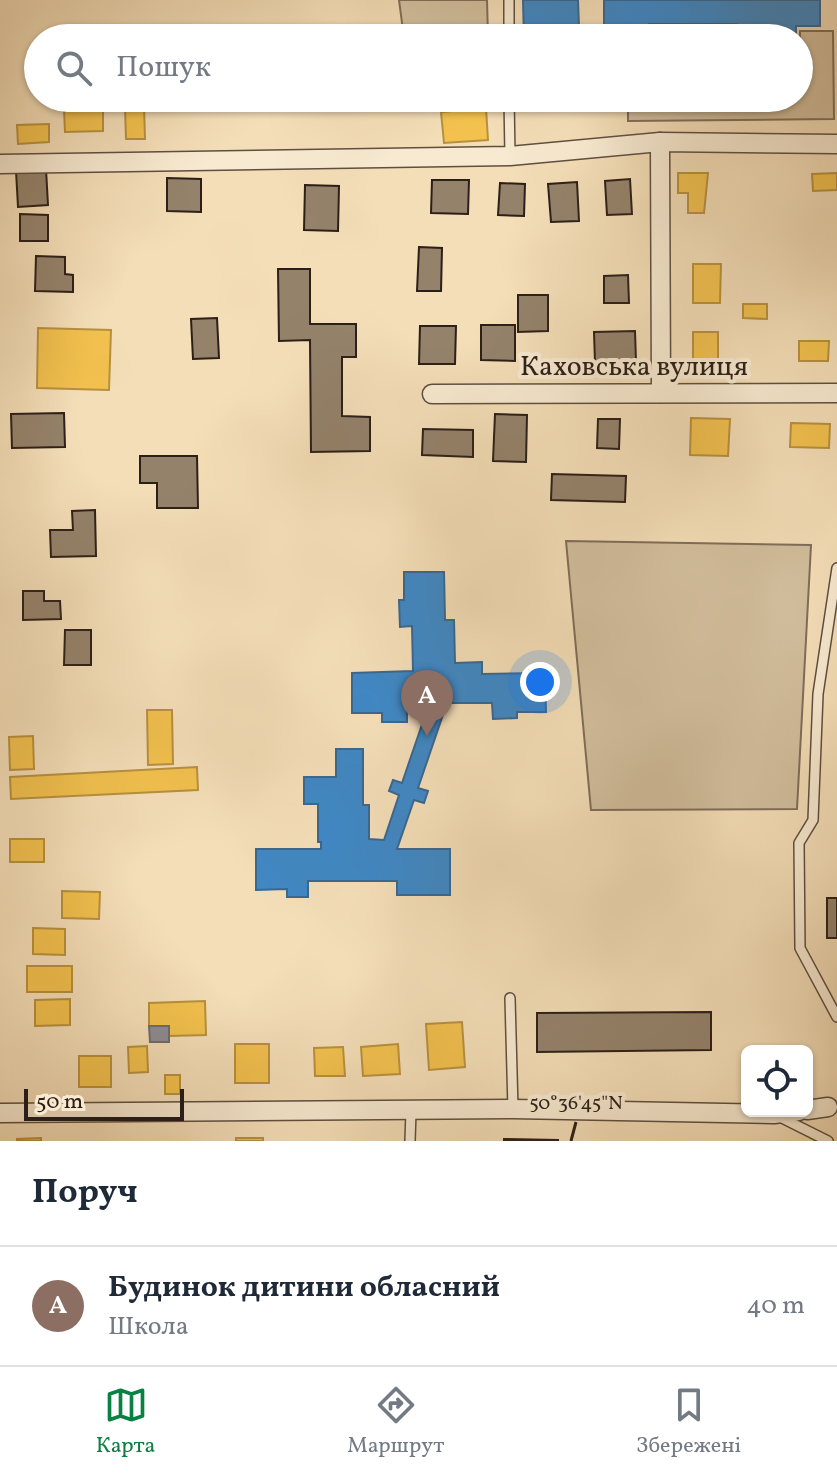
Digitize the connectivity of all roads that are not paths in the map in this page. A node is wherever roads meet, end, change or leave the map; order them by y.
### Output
1 (509, 0) edge
2 (509, 24) edge
3 (509, 112) edge
4 (660, 142) junction
5 (837, 144) edge
6 (510, 156) junction
7 (0, 164) edge
8 (661, 393) junction
9 (837, 393) edge
10 (432, 394) dead end
11 (837, 568) edge
12 (510, 998) dead end
13 (837, 1017) edge
14 (513, 1109) junction
15 (411, 1111) junction
16 (0, 1113) edge
17 (741, 1113) edge
18 (780, 1117) edge
19 (410, 1141) edge
20 (828, 1141) edge

1 - 2 lane
3 - 6 lane
4 - 5 street
4 - 6 street
4 - 8 street
6 - 7 street
8 - 9 street, Каховська вулиця
8 - 10 street, Каховська вулиця
11 - 13 lane
12 - 14 lane
14 - 15 street
14 - 17 street
15 - 16 street
15 - 19 lane
18 - 20 lane

